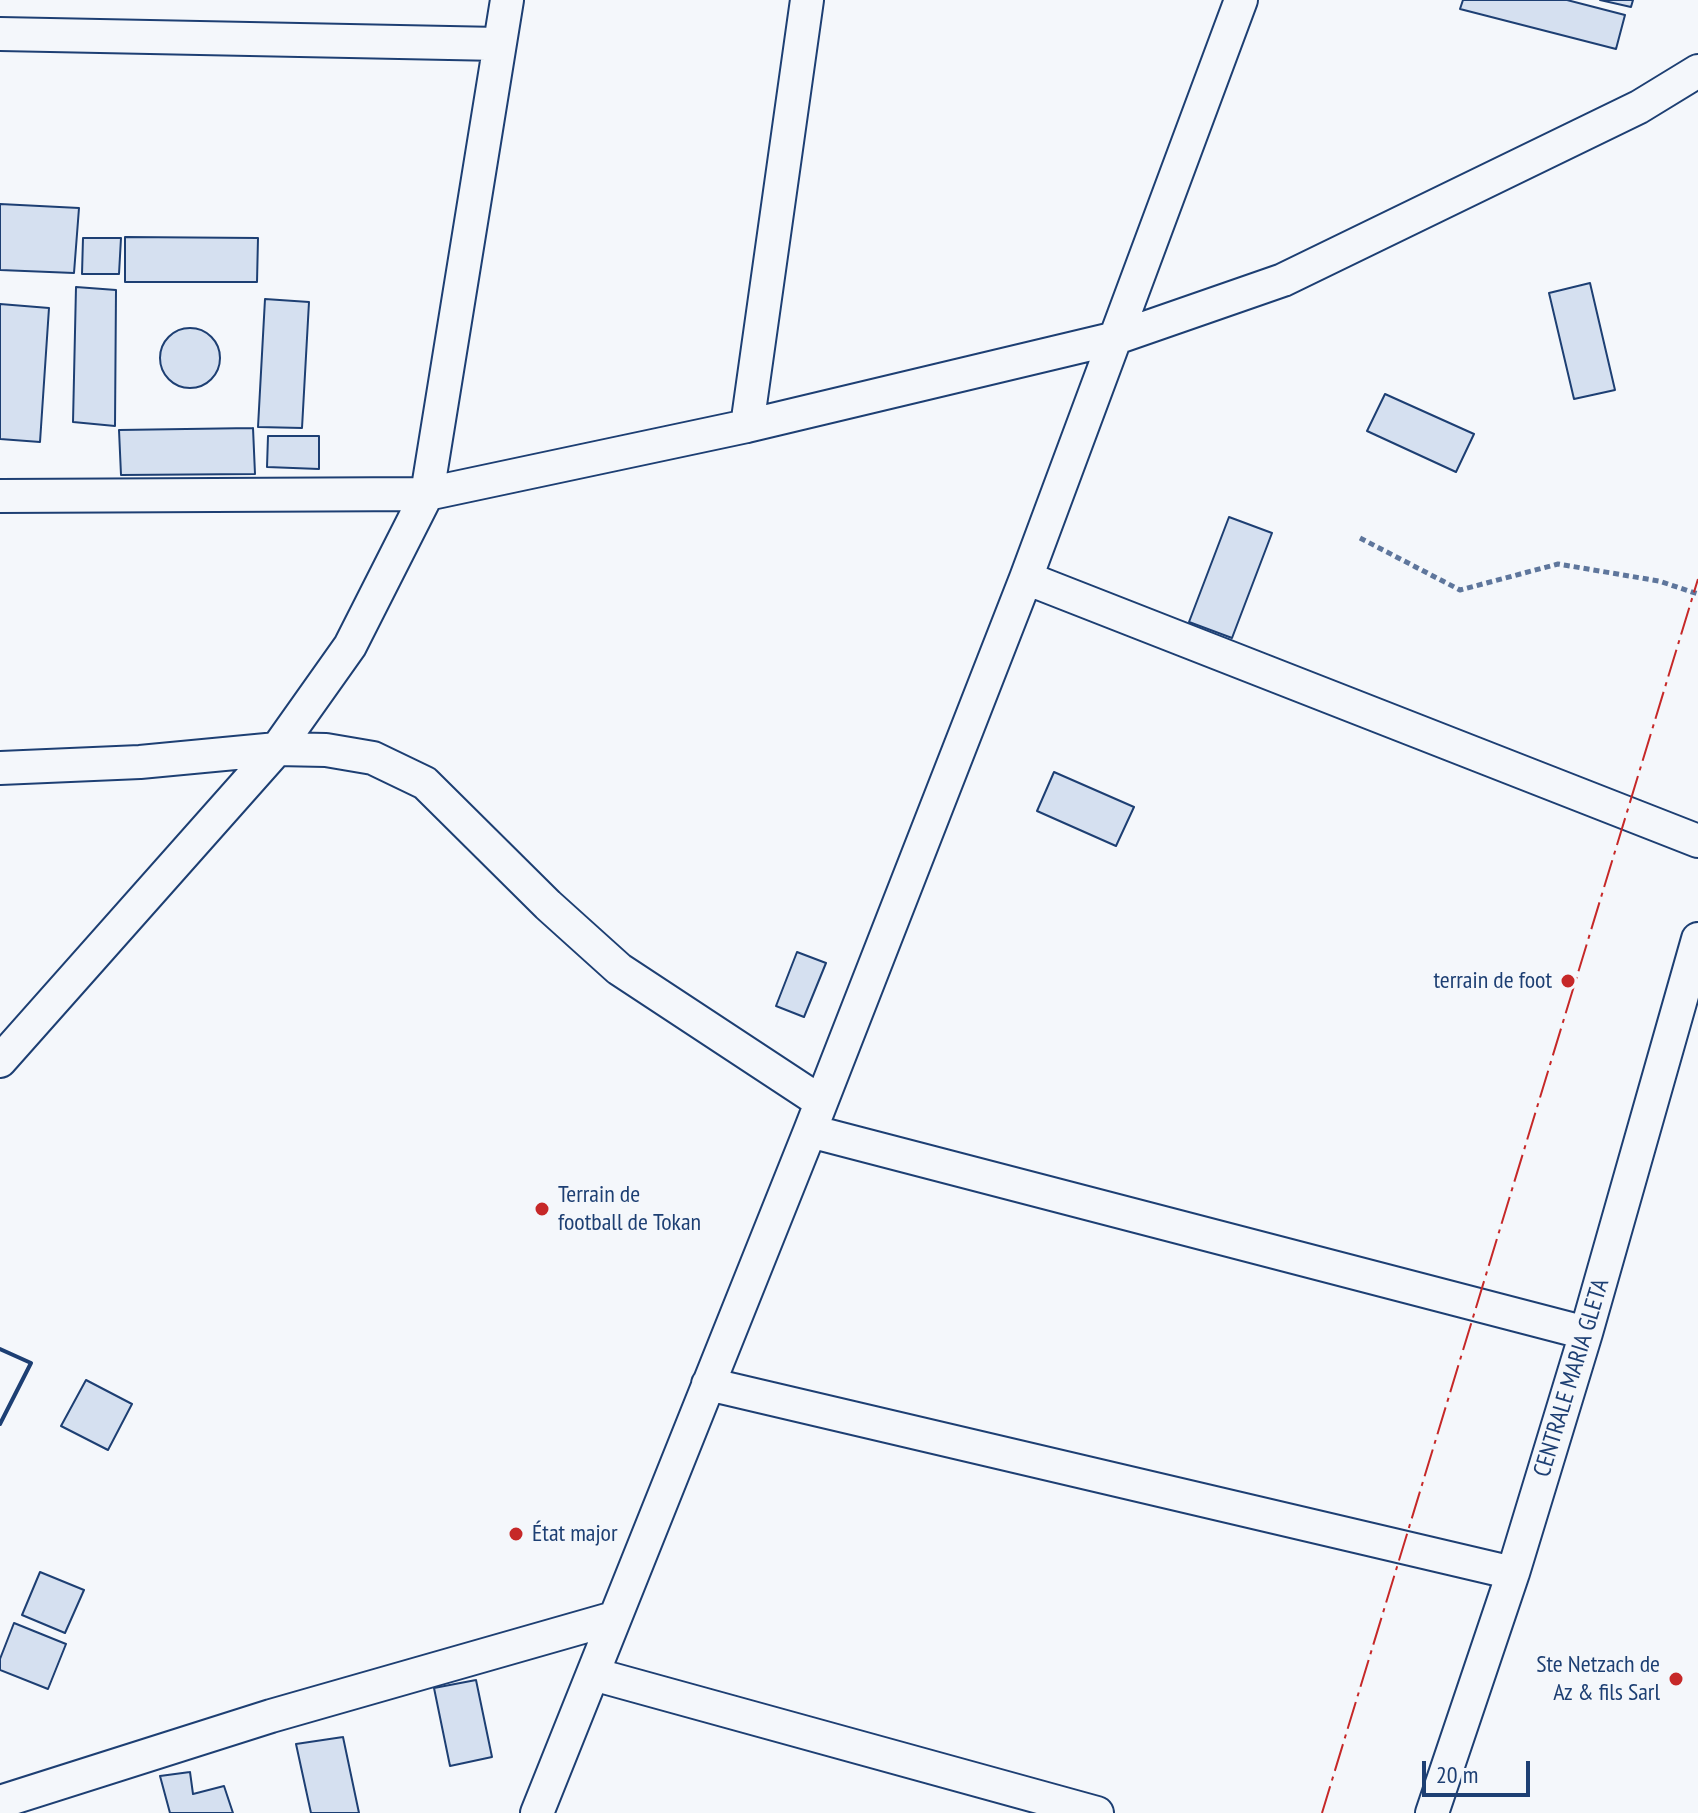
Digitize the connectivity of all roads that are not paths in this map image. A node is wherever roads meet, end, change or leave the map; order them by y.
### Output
1 (507, 0) edge
2 (807, 0) edge
3 (1241, 0) edge
4 (0, 34) edge
5 (499, 44) junction
6 (1698, 71) edge
7 (1116, 338) junction
8 (747, 426) junction
9 (427, 494) junction
10 (0, 496) edge
11 (1026, 578) junction
12 (277, 749) junction
13 (0, 768) edge
14 (1698, 841) edge
15 (1698, 939) edge
16 (0, 1061) edge
17 (815, 1116) junction
18 (1586, 1333) junction
19 (708, 1384) junction
20 (1513, 1573) junction
21 (614, 1618) junction
22 (593, 1674) junction
23 (0, 1802) edge
24 (537, 1813) edge
25 (1097, 1813) edge
26 (1432, 1813) edge

1 - 5 street
2 - 8 street
3 - 7 street
4 - 5 street
5 - 9 street
6 - 7 street
7 - 8 street
7 - 11 street
8 - 9 street
9 - 10 street
9 - 12 street
11 - 14 street
11 - 17 street
12 - 13 street
12 - 16 street
12 - 17 street
15 - 18 street, CENTRALE MARIA GLETA
17 - 18 street
17 - 19 street
18 - 20 street, CENTRALE MARIA GLETA
19 - 20 street
19 - 21 street
20 - 26 street, CENTRALE MARIA GLETA
21 - 22 street
21 - 23 street
22 - 24 street
22 - 25 street

